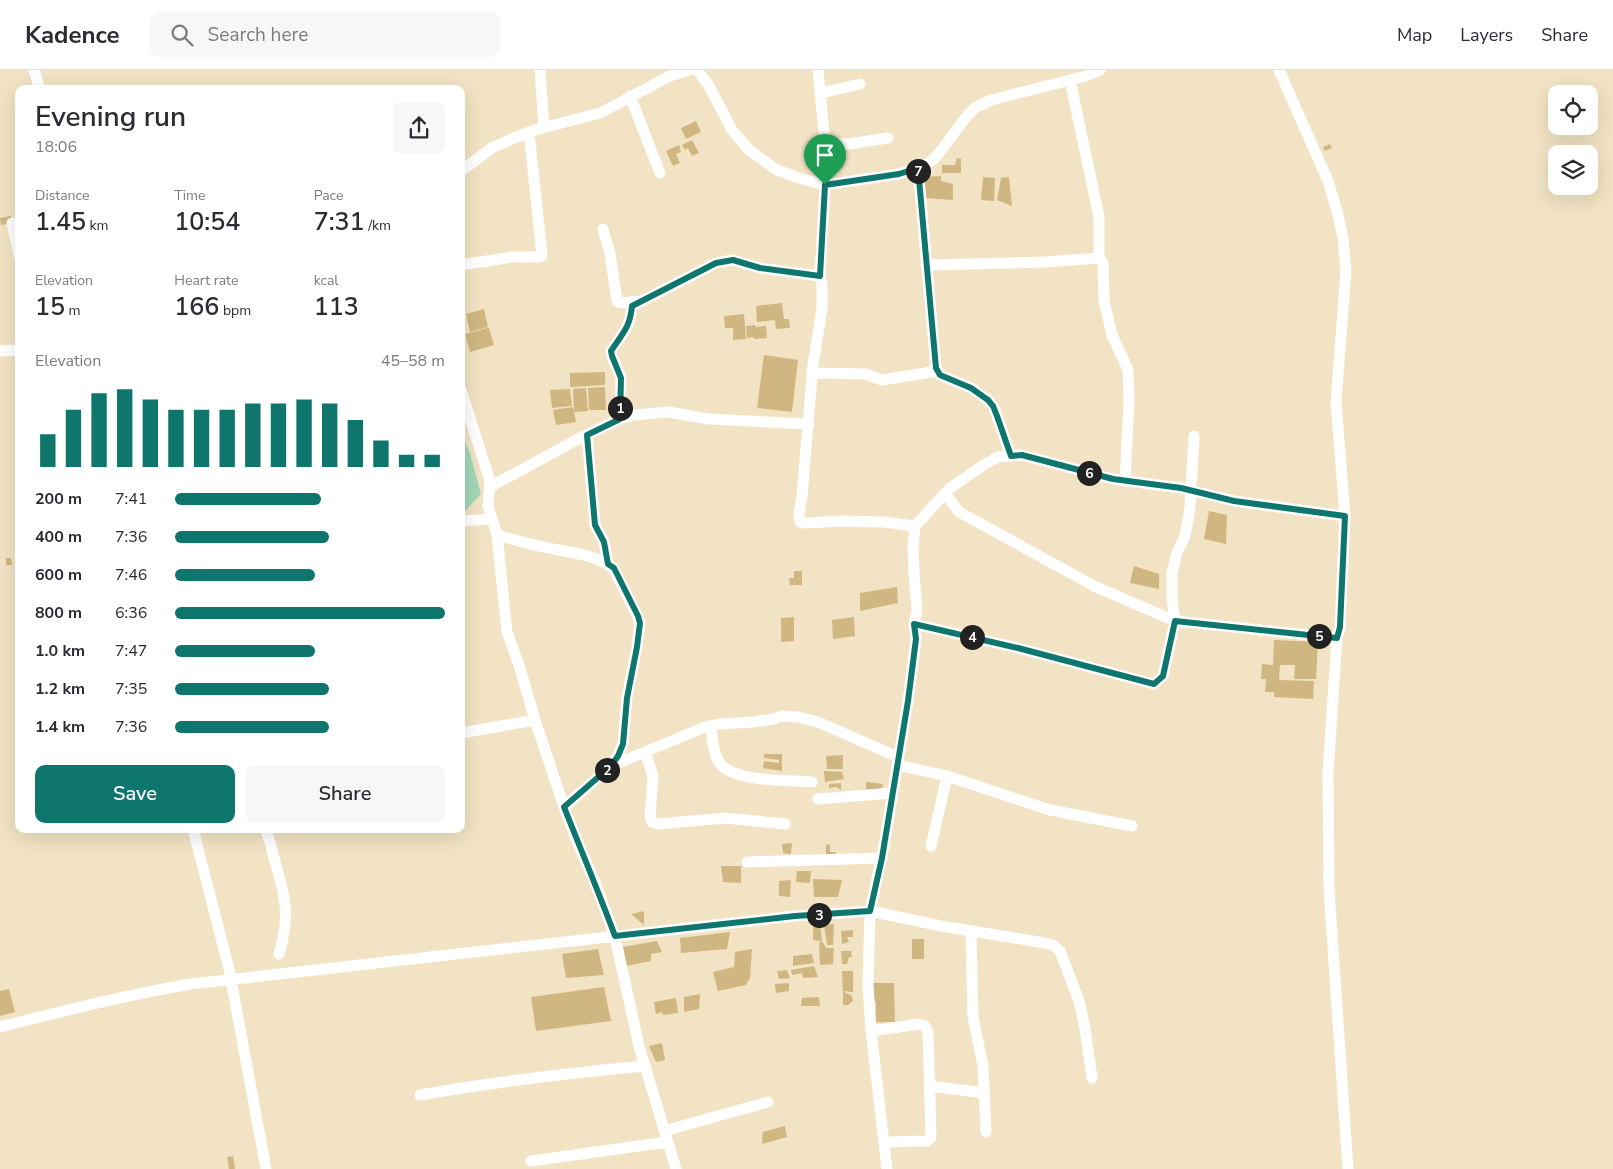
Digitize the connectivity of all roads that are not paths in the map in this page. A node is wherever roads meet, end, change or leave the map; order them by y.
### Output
1 (34, 70) edge
2 (540, 70) edge
3 (689, 70) edge
4 (696, 70) edge
5 (818, 70) edge
6 (1100, 70) edge
7 (1279, 70) edge
8 (1070, 80) junction
9 (860, 84) dead end
10 (39, 85) edge
11 (821, 93) junction
12 (630, 96) junction
13 (544, 128) junction
14 (530, 132) junction
15 (888, 138) dead end
16 (825, 144) junction
17 (465, 168) edge
18 (918, 168) junction
19 (660, 173) dead end
20 (825, 185) junction
21 (12, 223) dead end
22 (603, 229) dead end
23 (15, 237) edge
24 (1099, 258) junction
25 (465, 264) edge
26 (926, 265) junction
27 (820, 276) junction
28 (640, 301) junction
29 (15, 350) edge
30 (0, 351) edge
31 (938, 371) junction
32 (812, 374) junction
33 (465, 402) edge
34 (620, 419) junction
35 (809, 424) junction
36 (587, 435) junction
37 (1194, 436) dead end
38 (1011, 456) junction
39 (1125, 481) junction
40 (490, 487) junction
41 (1192, 491) junction
42 (945, 493) junction
43 (1345, 516) junction
44 (492, 519) junction
45 (465, 521) edge
46 (915, 526) junction
47 (497, 535) junction
48 (608, 564) junction
49 (1175, 621) junction
50 (914, 624) junction
51 (1337, 638) junction
52 (535, 720) junction
53 (711, 726) junction
54 (465, 732) edge
55 (645, 752) junction
56 (898, 761) junction
57 (611, 766) junction
58 (947, 776) junction
59 (812, 782) dead end
60 (892, 793) junction
61 (818, 799) dead end
62 (564, 807) junction
63 (785, 824) dead end
64 (1132, 826) dead end
65 (194, 833) edge
66 (266, 833) edge
67 (931, 846) dead end
68 (882, 858) junction
69 (747, 862) dead end
70 (870, 911) junction
71 (971, 931) junction
72 (615, 936) junction
73 (279, 954) dead end
74 (230, 979) junction
75 (0, 1028) edge
76 (871, 1031) junction
77 (644, 1066) junction
78 (1092, 1078) dead end
79 (930, 1086) junction
80 (984, 1093) junction
81 (420, 1095) dead end
82 (768, 1102) dead end
83 (986, 1132) dead end
84 (666, 1137) junction
85 (885, 1142) junction
86 (531, 1161) dead end
87 (266, 1169) edge
88 (676, 1169) edge
89 (887, 1169) edge
90 (1348, 1169) edge

1 - 10 street
2 - 13 street
3 - 12 street
4 - 20 street
5 - 11 street
6 - 8 street
7 - 43 street
8 - 18 street
8 - 24 street
9 - 11 street
11 - 16 street
12 - 13 street
12 - 19 street
13 - 14 street
14 - 17 street
14 - 25 street
15 - 16 street
16 - 20 street
18 - 20 street
18 - 26 street
20 - 27 street
21 - 23 street
22 - 28 street
24 - 26 street
24 - 39 street
26 - 31 street
27 - 28 street
27 - 32 street
28 - 34 street
29 - 30 street
31 - 32 street
31 - 38 street
32 - 35 street
33 - 40 street
34 - 35 street
34 - 36 street
35 - 46 street
36 - 40 street
36 - 48 street
37 - 41 street
38 - 39 street
38 - 42 street
39 - 41 street
40 - 44 street
41 - 43 street
41 - 49 street
42 - 46 street
42 - 49 street
43 - 51 street
44 - 45 street
44 - 47 street
46 - 50 street
47 - 48 street
47 - 52 street
48 - 57 street
49 - 50 street
49 - 51 street
50 - 56 street
51 - 90 street
52 - 54 street
52 - 62 street
53 - 55 street
53 - 56 street
53 - 59 street
55 - 57 street
55 - 63 street
56 - 58 street
56 - 60 street
57 - 62 street
58 - 64 street
58 - 67 street
60 - 61 street
60 - 68 street
62 - 72 street
65 - 74 street
66 - 73 street
68 - 69 street
68 - 70 street
70 - 71 street
70 - 72 street
70 - 76 street
71 - 78 street
71 - 80 street
72 - 74 street
72 - 77 street
74 - 75 street
74 - 87 street
76 - 79 street
76 - 85 street
77 - 81 street
77 - 84 street
79 - 80 street
79 - 85 street
80 - 83 street
82 - 84 street
84 - 86 street
84 - 88 street
85 - 89 street

